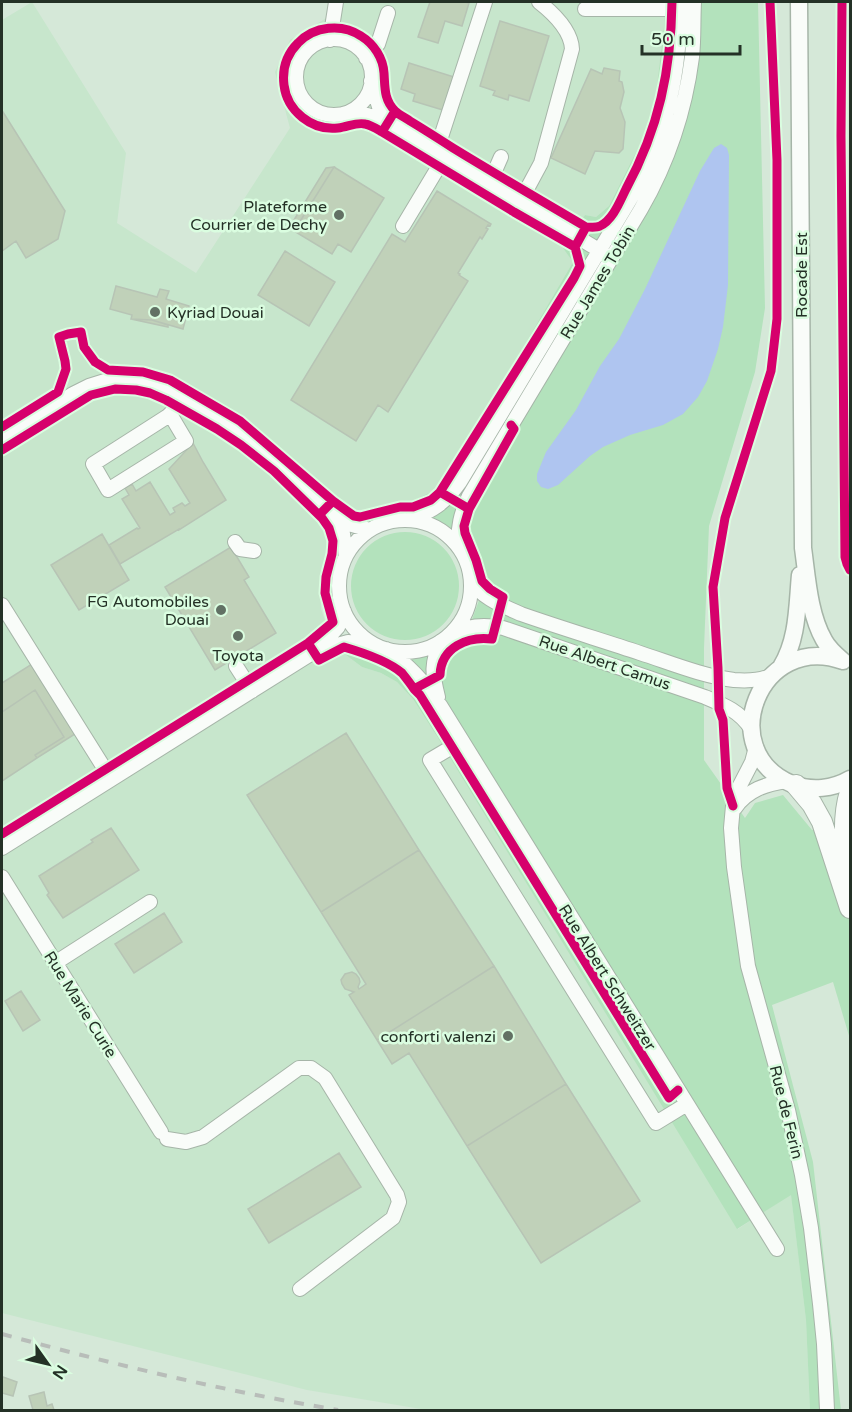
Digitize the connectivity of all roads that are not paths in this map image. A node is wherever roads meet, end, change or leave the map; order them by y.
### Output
1 (336, 2) edge
2 (485, 2) edge
3 (539, 2) edge
4 (694, 2) edge
5 (799, 2) edge
6 (656, 5) edge
7 (681, 5) edge
8 (585, 9) dead end
9 (388, 13) dead end
10 (330, 40) junction
11 (366, 58) junction
12 (371, 81) junction
13 (348, 113) junction
14 (388, 122) junction
15 (440, 153) junction
16 (501, 157) dead end
17 (488, 182) junction
18 (520, 202) junction
19 (403, 226) dead end
20 (606, 254) junction
21 (180, 398) junction
22 (170, 414) junction
23 (2, 439) edge
24 (331, 513) junction
25 (409, 520) junction
26 (370, 530) junction
27 (235, 542) dead end
28 (459, 548) junction
29 (803, 548) junction
30 (254, 551) dead end
31 (346, 556) junction
32 (471, 580) junction
33 (3, 610) edge
34 (344, 611) junction
35 (446, 638) junction
36 (381, 647) junction
37 (317, 650) junction
38 (847, 663) edge
39 (236, 666) dead end
40 (776, 671) junction
41 (252, 691) junction
42 (440, 705) junction
43 (752, 729) junction
44 (462, 741) junction
45 (756, 747) junction
46 (850, 779) edge
47 (111, 780) junction
48 (791, 783) junction
49 (850, 792) edge
50 (732, 816) junction
51 (2, 848) edge
52 (2, 877) edge
53 (850, 891) edge
54 (150, 902) dead end
55 (850, 908) edge
56 (55, 963) junction
57 (687, 1104) junction
58 (777, 1249) dead end
59 (300, 1289) dead end
60 (827, 1410) edge

1 - 10 street
2 - 15 street
3 - 18 street
4 - 20 street, Rue James Tobin
5 - 29 main road, Rocade Est
6 - 7 street
6 - 8 street
7 - 20 street, Rue James Tobin
9 - 11 street
10 - 11 street
10 - 13 street
11 - 12 street
12 - 13 street
12 - 14 street
13 - 14 street
14 - 15 street
15 - 17 street
15 - 19 street
16 - 17 street
17 - 18 street
18 - 20 street
20 - 25 street, Rue James Tobin
20 - 28 street, Rue James Tobin
21 - 22 street
21 - 23 street
21 - 24 street
22 - 22 street
24 - 26 street
24 - 31 street
25 - 26 street
25 - 28 street
26 - 31 street
27 - 30 street
28 - 32 street
29 - 38 main road, Rocade Est
29 - 40 main road, Rocade Est
31 - 34 street
32 - 35 street
32 - 40 street, Rue Albert Camus
33 - 47 street
34 - 36 street
34 - 37 street
35 - 36 street
35 - 42 street, Rue Albert Schweitzer
35 - 43 street, Rue Albert Camus
36 - 37 street
36 - 42 street, Rue Albert Schweitzer
37 - 41 street
38 - 40 main road
39 - 41 street
40 - 43 main road, Rocade Est
41 - 47 street
42 - 44 street, Rue Albert Schweitzer
43 - 45 main road, Rocade Est
44 - 57 street, Rue Albert Schweitzer
44 - 57 street
45 - 48 main road
45 - 50 street, Rue de Ferin
46 - 48 main road
47 - 51 street
48 - 50 street
48 - 55 highway
49 - 53 highway
50 - 60 street, Rue de Ferin
52 - 56 street, Rue Marie Curie
54 - 56 street
56 - 59 street, Rue Marie Curie
57 - 58 street, Rue Albert Schweitzer

